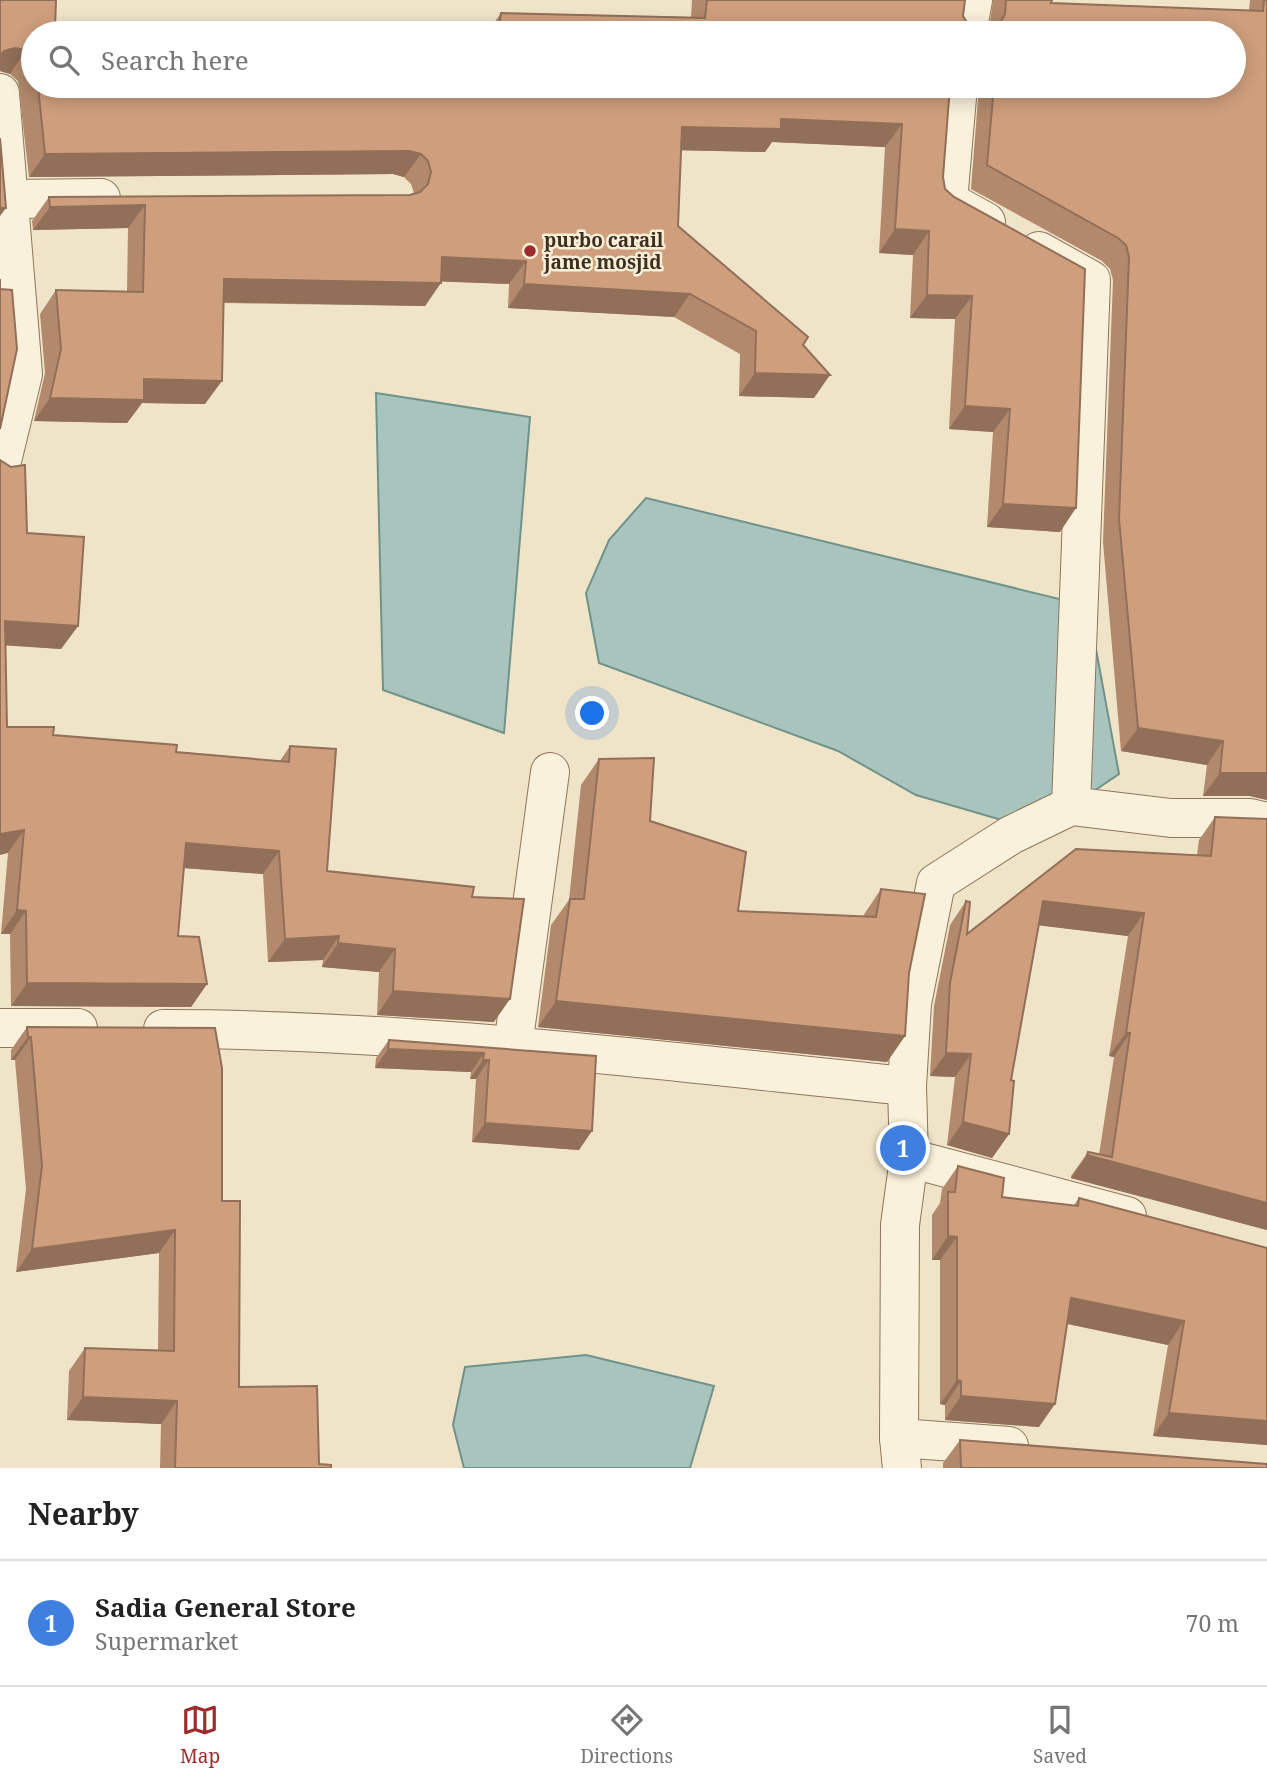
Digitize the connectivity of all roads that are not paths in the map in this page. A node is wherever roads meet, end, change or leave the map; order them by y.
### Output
1 (973, 0) edge
2 (969, 21) edge
3 (0, 93) edge
4 (957, 98) edge
5 (8, 198) junction
6 (132, 198) edge
7 (0, 469) edge
8 (550, 772) dead end
9 (1071, 806) junction
10 (1267, 822) edge
11 (0, 1028) edge
12 (513, 1046) junction
13 (907, 1086) junction
14 (909, 1158) junction
15 (1161, 1225) edge
16 (1049, 1450) edge
17 (901, 1453) edge

1 - 2 street
3 - 5 street
4 - 9 street
5 - 6 street
5 - 7 street
8 - 12 street
9 - 10 street
9 - 13 street
11 - 12 street
12 - 13 street
13 - 14 street
14 - 15 street
14 - 17 street
16 - 17 street

